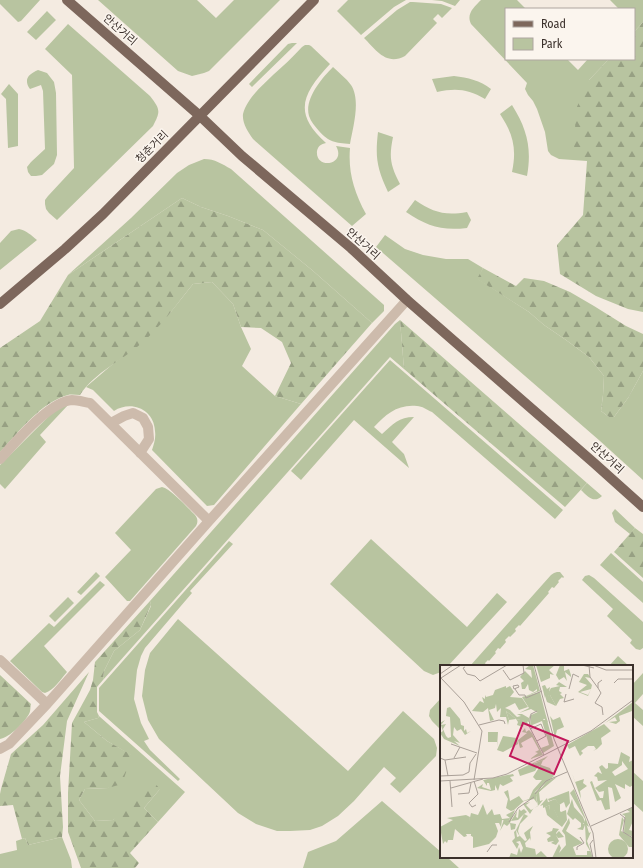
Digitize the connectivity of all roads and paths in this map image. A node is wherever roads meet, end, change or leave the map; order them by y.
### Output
1 (67, 0) edge
2 (314, 0) edge
3 (200, 116) junction
4 (407, 300) junction
5 (0, 304) edge
6 (111, 423) junction
7 (140, 453) junction
8 (0, 458) edge
9 (643, 507) edge
10 (209, 521) junction
11 (0, 660) edge
12 (47, 704) junction
13 (0, 749) edge

1 - 3 main road, 안산거리
2 - 3 main road, 청춘거리
3 - 4 main road, 안산거리
3 - 5 main road, 청춘거리
4 - 9 main road, 안산거리
4 - 10 street
6 - 7 street
6 - 7 street
6 - 8 street
7 - 10 street
10 - 12 street
11 - 12 street
12 - 13 street

